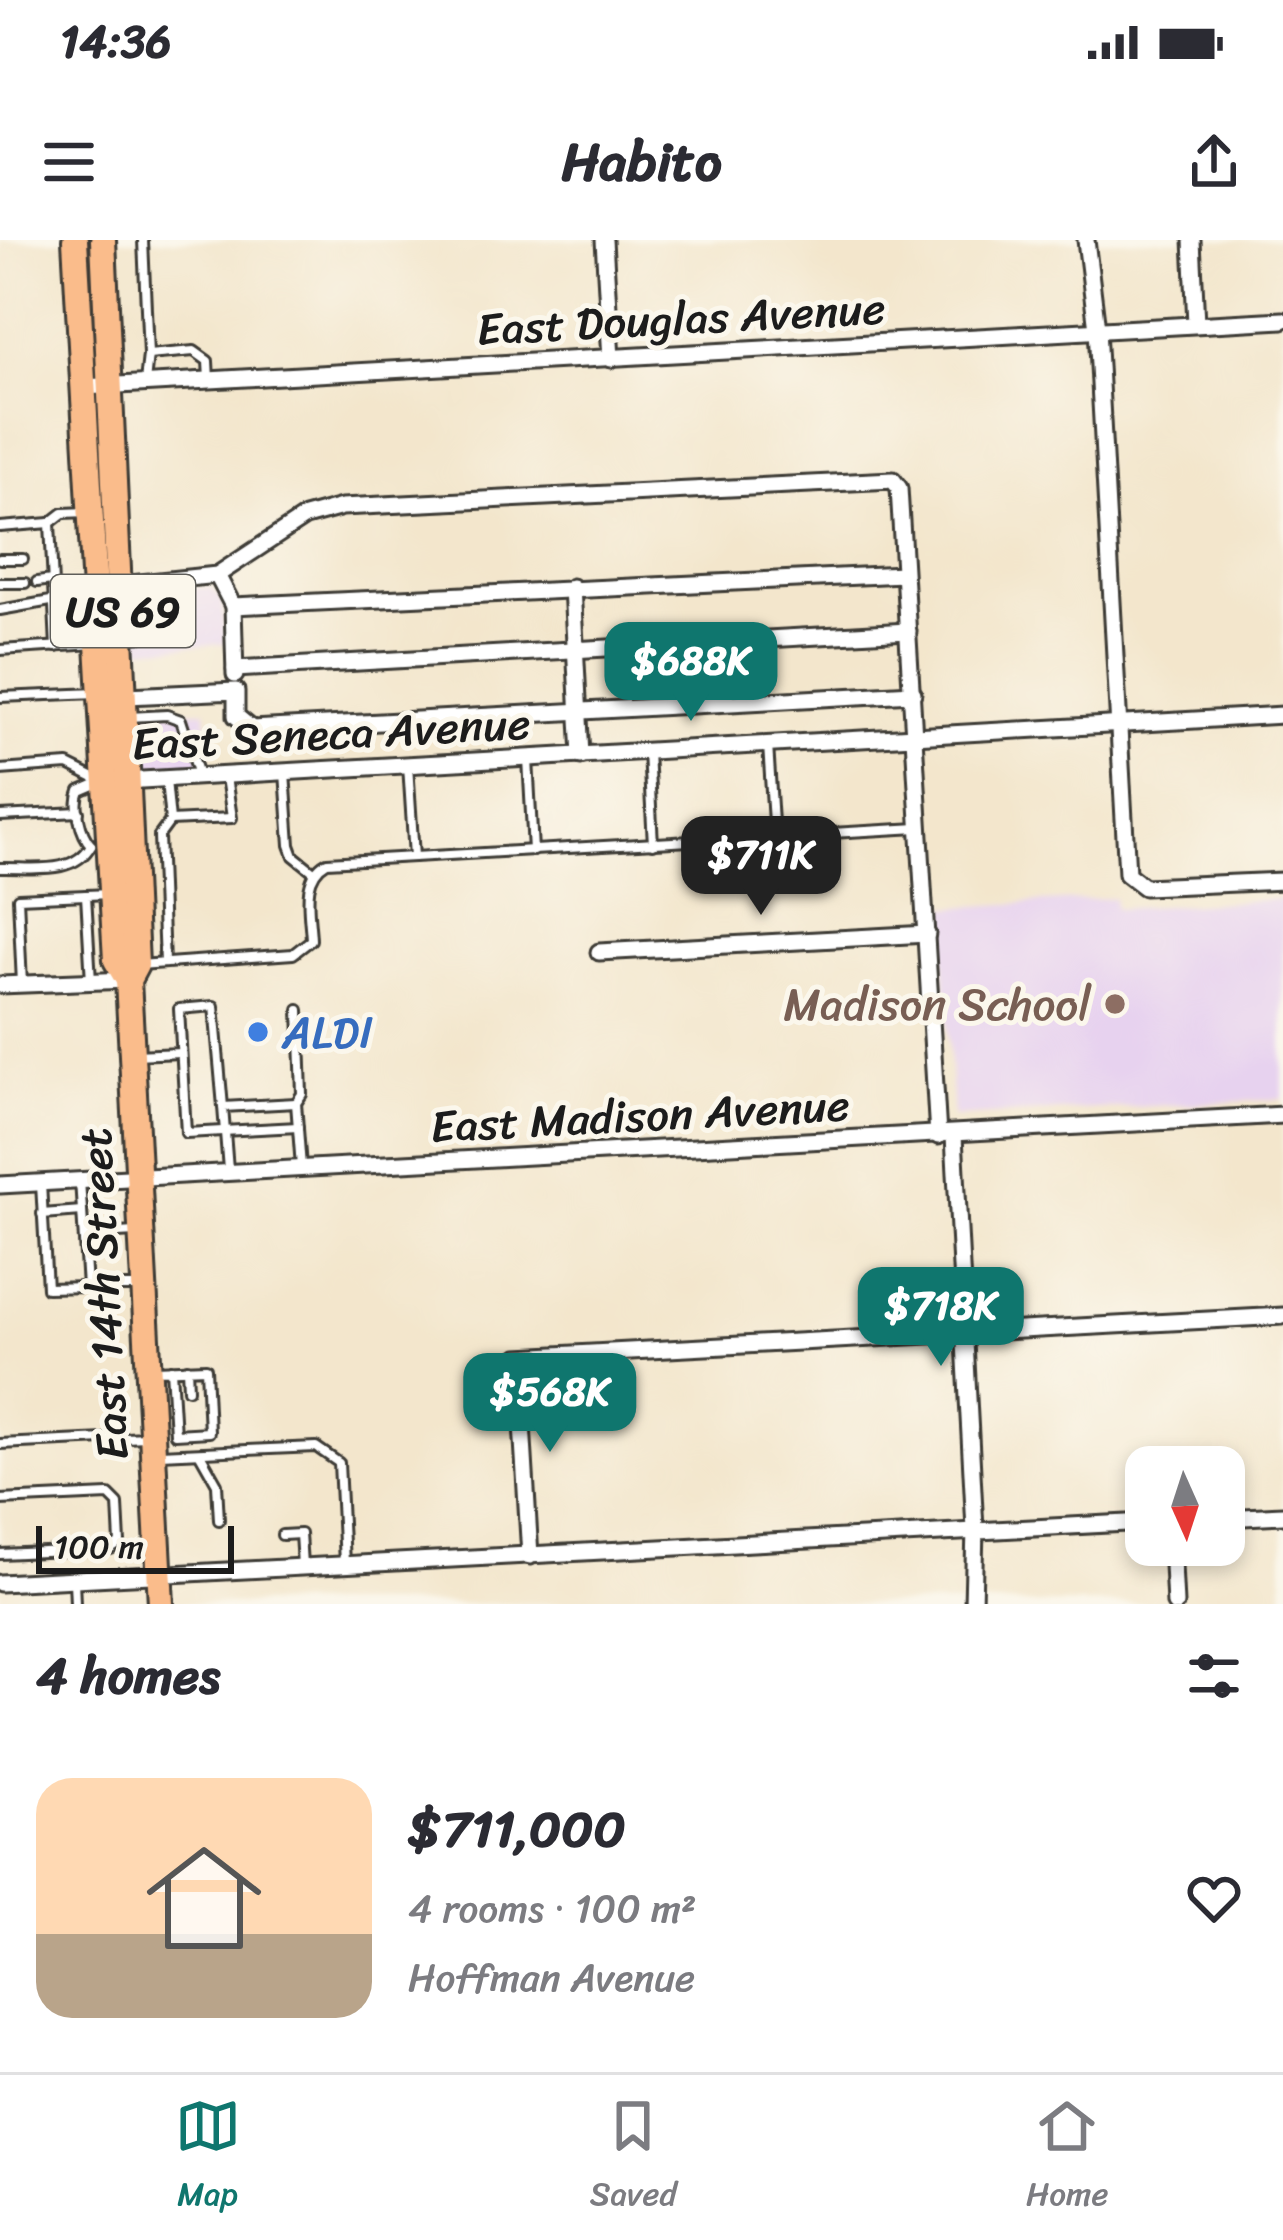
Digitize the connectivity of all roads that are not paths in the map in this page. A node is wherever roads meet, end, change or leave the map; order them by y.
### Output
1 (75, 240) edge
2 (104, 240) edge
3 (143, 240) edge
4 (604, 240) edge
5 (1085, 240) edge
6 (1192, 240) edge
7 (1283, 320) edge
8 (1196, 324) junction
9 (1097, 329) junction
10 (148, 356) junction
11 (610, 359) junction
12 (209, 380) junction
13 (145, 384) junction
14 (112, 386) junction
15 (83, 387) junction
16 (89, 512) junction
17 (50, 523) junction
18 (0, 527) edge
19 (34, 558) dead end
20 (52, 558) junction
21 (0, 559) edge
22 (23, 559) dead end
23 (903, 574) junction
24 (217, 575) junction
25 (52, 580) junction
26 (37, 582) dead end
27 (0, 584) edge
28 (25, 584) dead end
29 (122, 585) junction
30 (572, 587) junction
31 (93, 588) junction
32 (53, 601) junction
33 (233, 606) junction
34 (0, 610) edge
35 (908, 631) junction
36 (96, 644) junction
37 (56, 646) junction
38 (0, 650) edge
39 (575, 650) junction
40 (235, 669) junction
41 (236, 691) junction
42 (98, 693) junction
43 (913, 693) junction
44 (0, 697) edge
45 (128, 706) junction
46 (578, 709) junction
47 (1283, 715) edge
48 (1118, 724) junction
49 (916, 737) junction
50 (768, 745) junction
51 (648, 752) junction
52 (581, 756) junction
53 (528, 759) junction
54 (408, 765) junction
55 (0, 770) edge
56 (285, 772) junction
57 (163, 774) junction
58 (225, 775) junction
59 (200, 776) junction
60 (131, 780) junction
61 (102, 782) junction
62 (79, 812) junction
63 (0, 816) edge
64 (170, 821) junction
65 (919, 828) junction
66 (774, 838) junction
67 (653, 844) junction
68 (99, 845) junction
69 (533, 851) junction
70 (414, 857) junction
71 (0, 868) edge
72 (314, 872) junction
73 (1283, 881) edge
74 (99, 895) junction
75 (926, 934) junction
76 (599, 952) dead end
77 (164, 963) junction
78 (132, 973) junction
79 (91, 982) junction
80 (22, 984) junction
81 (0, 986) edge
82 (299, 1010) dead end
83 (181, 1053) junction
84 (132, 1055) junction
85 (296, 1103) junction
86 (223, 1107) junction
87 (1283, 1115) edge
88 (298, 1127) junction
89 (224, 1131) junction
90 (946, 1136) junction
91 (301, 1168) junction
92 (228, 1172) junction
93 (139, 1177) junction
94 (80, 1180) junction
95 (40, 1183) junction
96 (0, 1185) edge
97 (82, 1211) junction
98 (42, 1214) junction
99 (142, 1232) junction
100 (83, 1235) junction
101 (87, 1287) junction
102 (145, 1287) junction
103 (1283, 1316) edge
104 (964, 1334) junction
105 (187, 1369) junction
106 (160, 1370) junction
107 (188, 1390) dead end
108 (190, 1429) junction
109 (0, 1444) edge
110 (154, 1446) junction
111 (196, 1453) junction
112 (0, 1500) edge
113 (1283, 1515) edge
114 (1245, 1517) edge
115 (219, 1520) dead end
116 (1125, 1523) edge
117 (974, 1529) junction
118 (282, 1535) dead end
119 (0, 1554) edge
120 (530, 1556) junction
121 (344, 1564) junction
122 (302, 1566) junction
123 (1173, 1566) edge
124 (160, 1573) junction
125 (74, 1578) junction
126 (0, 1583) edge
127 (75, 1604) edge
128 (161, 1604) edge
129 (974, 1604) edge
130 (1175, 1604) edge

1 - 15 main road, East 14th Street / US 69
2 - 14 main road, East 14th Street / US 69
3 - 10 lane
4 - 11 street
5 - 9 street
6 - 8 street
7 - 8 street, East Douglas Avenue
8 - 9 street, East Douglas Avenue
9 - 11 street, East Douglas Avenue
9 - 48 street
10 - 12 lane
10 - 13 lane
11 - 12 street, East Douglas Avenue
12 - 13 street, East Douglas Avenue
13 - 14 street, East Douglas Avenue
14 - 15 street, East Douglas Avenue
14 - 29 main road, East 14th Street / US 69
15 - 16 main road, East 14th Street / US 69
16 - 17 lane
16 - 31 main road, East 14th Street / US 69
17 - 18 lane
17 - 20 lane
19 - 20 lane
20 - 25 lane
21 - 22 lane
23 - 24 street
23 - 30 street
23 - 35 street
24 - 29 street
24 - 33 street
25 - 26 lane
25 - 32 lane
27 - 28 lane
29 - 31 street
29 - 45 main road, East 14th Street / US 69
30 - 33 street
30 - 39 street
31 - 32 lane
31 - 36 main road, East 14th Street / US 69
32 - 34 lane
32 - 37 lane
33 - 40 street
35 - 39 street
35 - 43 street
36 - 37 lane
36 - 42 main road, East 14th Street / US 69
37 - 38 lane
39 - 40 street
39 - 46 street
40 - 41 street
41 - 45 street
41 - 46 street
42 - 44 lane
42 - 61 main road, East 14th Street / US 69
43 - 46 street
43 - 49 street
45 - 59 lane
45 - 60 main road, East 14th Street / US 69
46 - 52 street
47 - 48 street, East Seneca Avenue
48 - 49 street, East Seneca Avenue
48 - 73 street
49 - 50 street, East Seneca Avenue
49 - 65 street
50 - 51 street, East Seneca Avenue
50 - 66 lane
51 - 52 street, East Seneca Avenue
51 - 67 lane
52 - 53 street, East Seneca Avenue
53 - 54 street, East Seneca Avenue
53 - 69 lane
54 - 56 street, East Seneca Avenue
54 - 70 lane
55 - 61 lane
56 - 58 street, East Seneca Avenue
56 - 72 lane
57 - 59 street, East Seneca Avenue
57 - 60 street, East Seneca Avenue
57 - 64 lane
58 - 59 street, East Seneca Avenue
58 - 64 lane
60 - 61 street, East Seneca Avenue
60 - 78 main road, East 14th Street / US 69
61 - 62 lane
61 - 68 main road, East 14th Street / US 69
62 - 63 lane
62 - 68 lane
64 - 77 lane
65 - 66 lane
65 - 75 street
66 - 67 lane
67 - 69 lane
68 - 71 lane
68 - 74 main road, East 14th Street / US 69
69 - 70 lane
70 - 72 lane
72 - 77 lane
74 - 78 main road, East 14th Street / US 69
74 - 79 lane
74 - 80 lane
75 - 76 street
75 - 90 street
77 - 78 lane
78 - 79 street
78 - 84 main road, East 14th Street / US 69
79 - 80 street
80 - 81 street
82 - 85 lane
83 - 84 lane
83 - 86 lane
83 - 89 lane
84 - 93 main road, East 14th Street / US 69
85 - 86 lane
85 - 88 lane
86 - 89 lane
87 - 90 street, East Madison Avenue
88 - 89 lane
88 - 91 lane
89 - 92 lane
90 - 91 street, East Madison Avenue
90 - 104 street
91 - 92 street, East Madison Avenue
92 - 93 street, East Madison Avenue
93 - 94 street, East Madison Avenue
93 - 99 main road, East 14th Street / US 69
94 - 95 street, East Madison Avenue
94 - 97 lane
95 - 96 street, East Madison Avenue
95 - 98 lane
97 - 98 lane
97 - 100 lane
98 - 101 lane
99 - 100 lane
99 - 102 main road, East 14th Street / US 69
100 - 101 lane
101 - 102 lane
102 - 106 main road, East 14th Street / US 69
103 - 104 street
104 - 117 street
104 - 120 street
105 - 106 lane
105 - 107 lane
105 - 108 lane
106 - 108 lane
106 - 110 main road, East 14th Street / US 69
108 - 111 lane
109 - 110 lane
110 - 111 lane
110 - 124 main road, East 14th Street / US 69
111 - 115 lane
111 - 121 lane
112 - 119 lane
113 - 114 street
116 - 117 street
117 - 120 street
117 - 129 street
118 - 122 lane
120 - 121 street
121 - 122 street
122 - 124 street
123 - 130 street
124 - 125 street
124 - 128 main road, East 14th Street / US 69
125 - 126 street
125 - 127 lane

